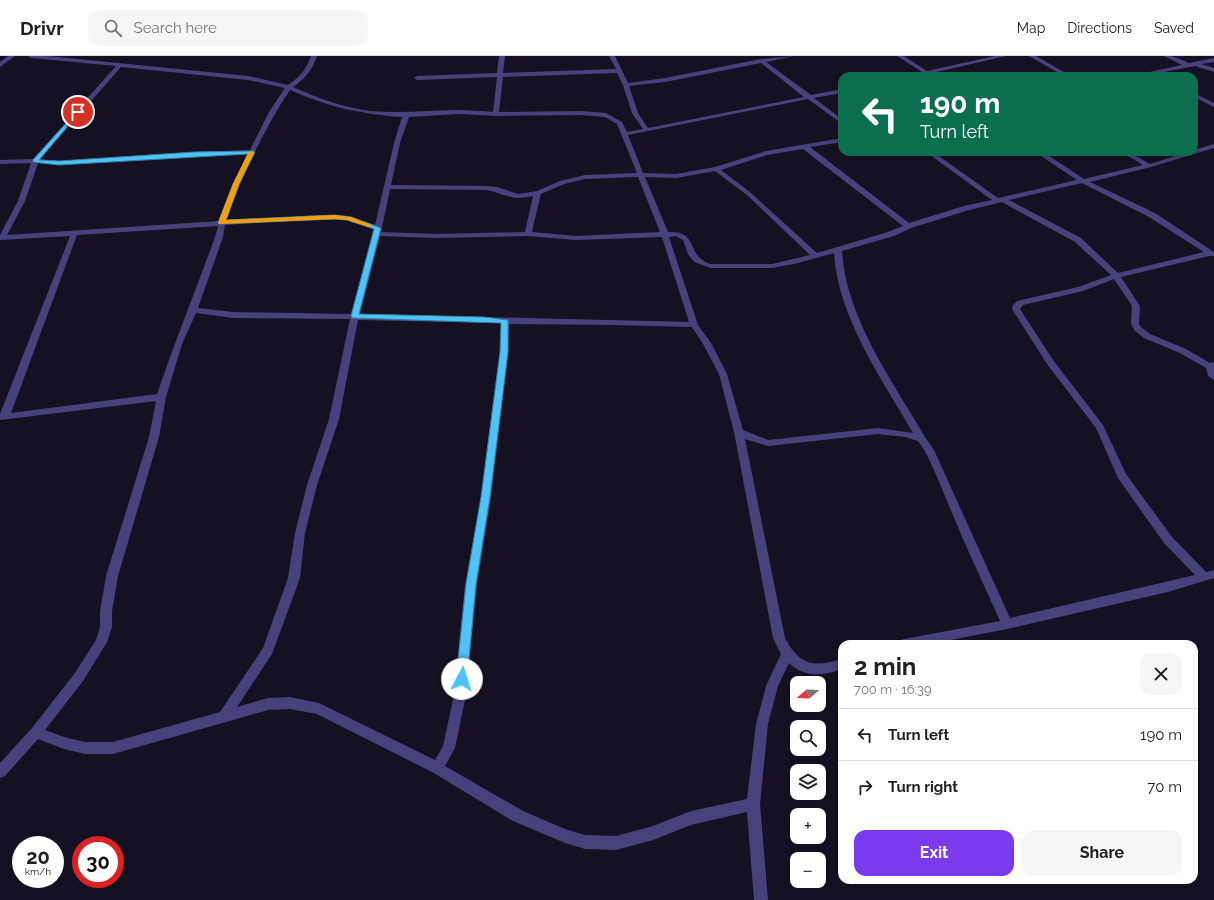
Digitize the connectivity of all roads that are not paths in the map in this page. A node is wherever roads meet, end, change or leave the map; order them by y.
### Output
1 (12, 56) edge
2 (31, 56) edge
3 (314, 56) edge
4 (502, 56) edge
5 (612, 56) edge
6 (791, 56) edge
7 (900, 56) edge
8 (1003, 56) edge
9 (1032, 56) edge
10 (1167, 56) edge
11 (1214, 60) edge
12 (761, 61) junction
13 (0, 64) edge
14 (1195, 64) junction
15 (120, 65) junction
16 (1188, 65) junction
17 (1214, 70) edge
18 (619, 71) junction
19 (926, 72) edge
20 (937, 72) edge
21 (1061, 72) edge
22 (1162, 72) edge
23 (499, 76) junction
24 (417, 78) dead end
25 (626, 85) junction
26 (289, 87) junction
27 (838, 92) edge
28 (1198, 97) edge
29 (808, 98) junction
30 (1214, 105) edge
31 (496, 114) junction
32 (406, 115) junction
33 (838, 119) edge
34 (646, 129) junction
35 (625, 134) junction
36 (838, 141) edge
37 (804, 146) junction
38 (1214, 146) edge
39 (1198, 151) edge
40 (252, 152) junction
41 (935, 156) edge
42 (1044, 156) edge
43 (1131, 156) edge
44 (1182, 156) edge
45 (35, 161) junction
46 (0, 162) edge
47 (1149, 166) junction
48 (716, 169) junction
49 (642, 174) junction
50 (1083, 181) junction
51 (388, 186) junction
52 (539, 193) junction
53 (999, 200) junction
54 (222, 223) junction
55 (908, 226) junction
56 (377, 231) junction
57 (74, 234) junction
58 (528, 234) junction
59 (665, 235) junction
60 (1, 238) edge
61 (838, 250) junction
62 (1212, 254) edge
63 (816, 256) junction
64 (1116, 276) junction
65 (193, 310) junction
66 (355, 316) junction
67 (505, 321) junction
68 (694, 324) junction
69 (1212, 366) edge
70 (1214, 377) edge
71 (162, 397) junction
72 (3, 416) edge
73 (739, 432) junction
74 (921, 439) junction
75 (1209, 575) edge
76 (1007, 624) junction
77 (925, 640) edge
78 (787, 654) junction
79 (838, 665) edge
80 (224, 716) junction
81 (36, 732) junction
82 (437, 768) junction
83 (0, 772) edge
84 (753, 804) junction
85 (761, 900) edge

1 - 13 street
2 - 15 street
3 - 26 street
4 - 23 street
5 - 18 street
6 - 12 street
7 - 19 street
8 - 20 street
9 - 21 street
10 - 16 street
11 - 14 street
12 - 25 street
12 - 29 street
14 - 16 street
14 - 17 street
15 - 26 street
15 - 45 street
16 - 22 street
18 - 23 street
18 - 25 street
23 - 24 street
23 - 31 street
25 - 34 street
26 - 32 street
26 - 40 street
27 - 29 street
28 - 30 street
29 - 33 street
29 - 34 street
31 - 32 street
31 - 35 street
32 - 51 street
34 - 35 street
35 - 49 street
36 - 37 street
37 - 48 street
37 - 55 street
38 - 39 street
40 - 45 street
40 - 54 street
41 - 53 street
42 - 50 street
43 - 47 street
44 - 47 street
45 - 46 street
45 - 60 street
47 - 50 street
48 - 49 street
48 - 63 street
49 - 52 street
49 - 59 street
50 - 53 street
50 - 62 street
51 - 52 street
51 - 56 street
52 - 58 street
53 - 55 street
53 - 64 street
54 - 56 street
54 - 57 street
54 - 65 street
55 - 61 street
56 - 58 street
56 - 66 street
57 - 60 street
57 - 72 street
58 - 59 street
59 - 63 street
59 - 68 street
61 - 63 street
61 - 74 street
62 - 64 street
64 - 69 street
64 - 75 street
65 - 66 street
65 - 71 street
66 - 67 street
66 - 80 street
67 - 68 street
67 - 82 street
68 - 73 street
69 - 70 street
71 - 72 street
71 - 81 street
73 - 74 street
73 - 78 street
74 - 76 street
75 - 76 street
76 - 77 street
78 - 79 street
78 - 84 street
80 - 81 street
80 - 82 street
81 - 83 street
82 - 84 street
84 - 85 street

